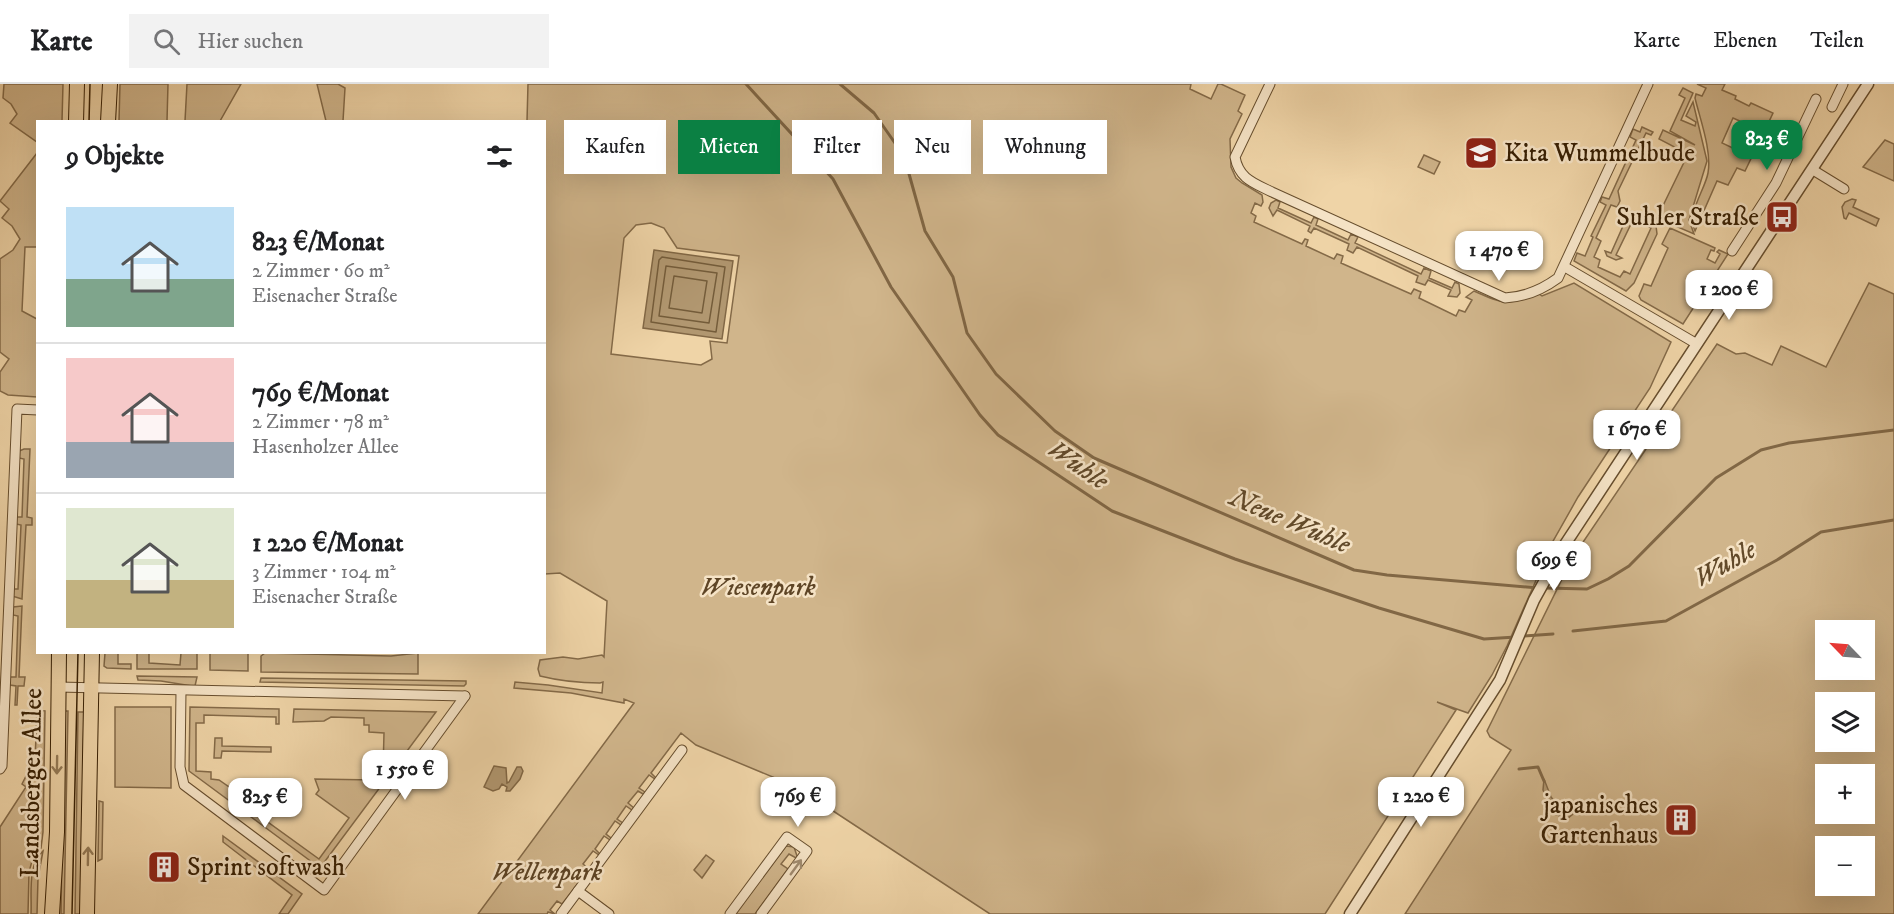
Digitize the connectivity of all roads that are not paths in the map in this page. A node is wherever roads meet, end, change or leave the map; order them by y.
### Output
1 (77, 84) edge
2 (110, 84) edge
3 (1270, 84) edge
4 (1648, 84) edge
5 (1843, 84) edge
6 (1868, 84) edge
7 (1816, 99) dead end
8 (1832, 107) dead end
9 (76, 120) edge
10 (108, 120) edge
11 (1813, 170) junction
12 (1844, 189) dead end
13 (1732, 251) dead end
14 (1565, 267) junction
15 (1697, 344) junction
16 (36, 410) edge
17 (59, 654) edge
18 (92, 654) edge
19 (58, 687) junction
20 (91, 688) junction
21 (182, 691) junction
22 (682, 750) dead end
23 (0, 769) edge
24 (578, 891) junction
25 (52, 914) edge
26 (87, 914) edge
27 (561, 914) edge
28 (609, 914) edge
29 (730, 914) edge
30 (761, 914) edge
31 (1350, 914) edge

1 - 9 main road
2 - 10 main road
3 - 14 street
4 - 14 street
5 - 8 street
6 - 11 street
7 - 13 street
11 - 12 street
11 - 15 street
14 - 15 street
15 - 31 street
16 - 23 street, Landsberger Allee
17 - 19 main road, Landsberger Allee
18 - 20 main road
19 - 20 street
19 -> 25 main road, Landsberger Allee
20 - 21 street
26 -> 20 main road
21 - 21 street
22 - 24 street
24 - 27 street
24 - 28 street
30 -> 29 street

